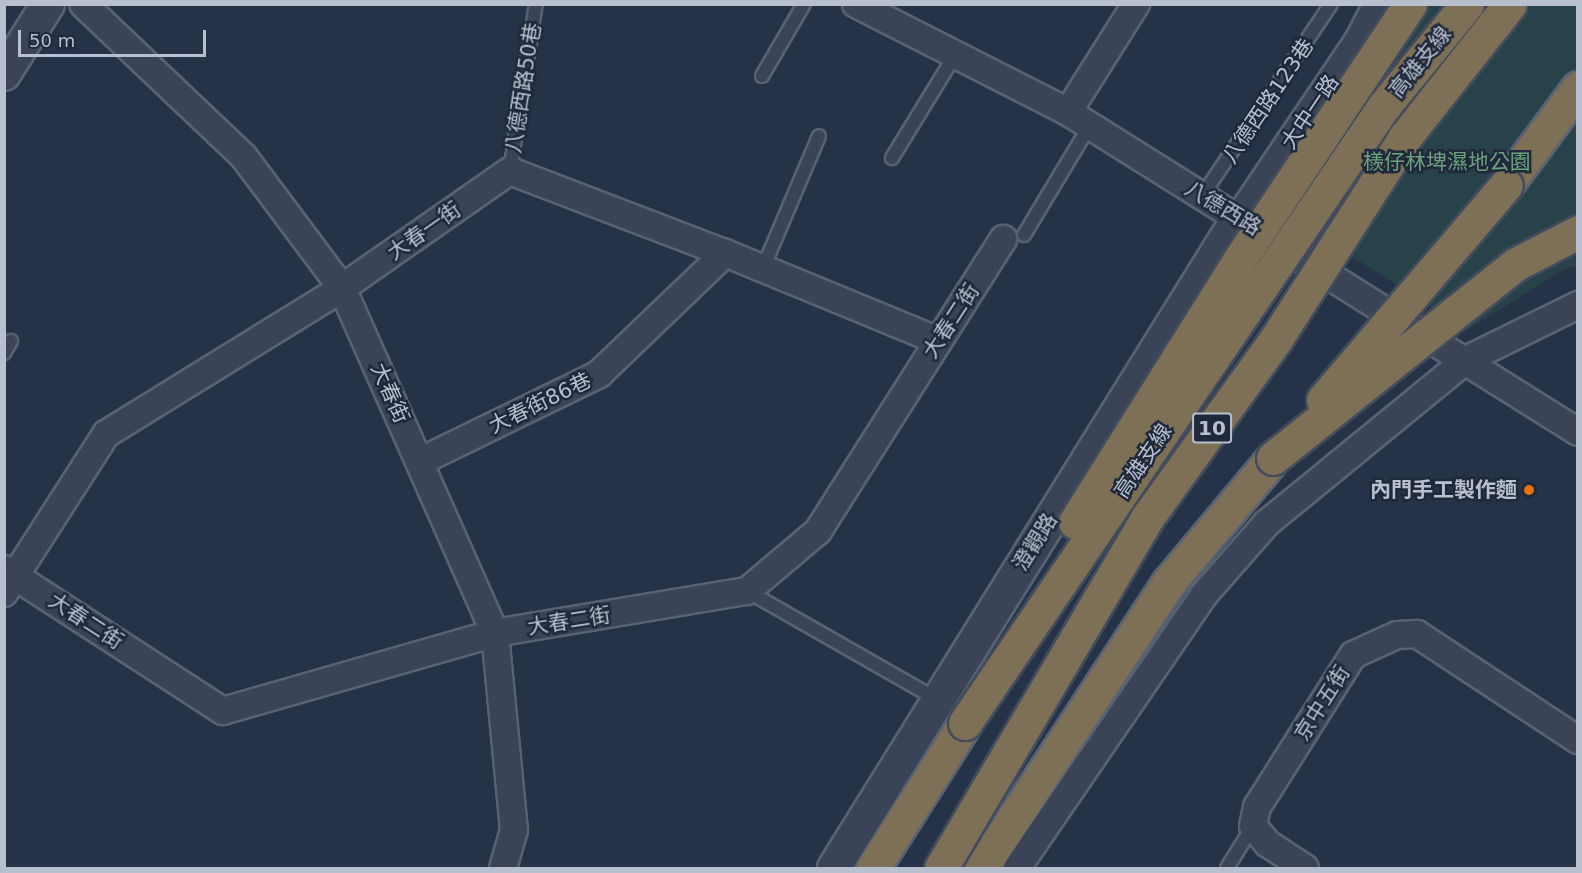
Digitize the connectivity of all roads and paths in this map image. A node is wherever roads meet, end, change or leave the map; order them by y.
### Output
1 (48, 4) edge
2 (83, 4) edge
3 (536, 4) edge
4 (804, 4) edge
5 (856, 4) edge
6 (1136, 4) edge
7 (1331, 4) edge
8 (1377, 4) edge
9 (1410, 4) edge
10 (1467, 4) edge
11 (1510, 4) edge
12 (955, 55) junction
13 (4, 74) edge
14 (762, 76) dead end
15 (1578, 88) edge
16 (1068, 112) junction
17 (1090, 125) junction
18 (819, 136) dead end
19 (892, 158) dead end
20 (510, 171) junction
21 (1202, 196) junction
22 (1239, 217) junction
23 (1578, 232) edge
24 (1014, 237) joint
25 (725, 253) junction
26 (763, 268) junction
27 (342, 288) junction
28 (1571, 307) edge
29 (11, 341) dead end
30 (938, 341) junction
31 (4, 353) edge
32 (1466, 360) junction
33 (1578, 432) edge
34 (1273, 458) junction
35 (421, 461) junction
36 (8, 579) edge
37 (747, 591) junction
38 (495, 633) junction
39 (936, 699) junction
40 (965, 723) junction
41 (1578, 740) edge
42 (1253, 826) junction
43 (503, 868) edge
44 (834, 868) edge
45 (873, 868) edge
46 (941, 868) edge
47 (981, 868) edge
48 (1017, 868) edge
49 (1227, 868) edge
50 (1305, 868) edge

1 - 13 street
2 - 27 street, 大春街
3 - 20 lane, 八德西路50巷
4 - 14 lane
5 - 12 street, 八德西路
6 - 16 street
7 - 21 lane, 八德西路123巷
8 - 22 street, 大中一路
9 - 40 highway, bridge
10 - 40 highway, 高雄支線 / 10, bridge
11 - 46 highway, 高雄支線 / 10, bridge
12 - 16 street, 八德西路
12 - 19 lane
15 - 34 highway, bridge
16 - 17 street, 八德西路
17 - 21 street, 八德西路
17 - 24 lane
18 - 26 lane
20 - 25 street
20 - 27 street, 大春一街
21 - 22 street, 八德西路
22 - 32 street, 八德西路
22 - 39 street, 澄觀路
23 - 34 highway, bridge
24 - 30 street, 大春二街
25 - 26 street
25 - 35 street, 大春街86巷
26 - 30 street
27 - 35 street, 大春街
27 - 36 street, 大春一街
28 - 32 street
29 - 31 lane
30 - 37 street, 大春二街
32 - 33 street, 八德西路
32 - 48 street
34 - 47 highway
35 - 38 street, 大春街
36 - 38 street, 大春二街
37 - 38 street, 大春二街
37 - 39 lane
38 - 43 street, 大春街
39 - 44 street, 澄觀路
40 - 45 highway, 高雄支線 / 10
41 - 42 street, 京中五街
42 - 49 lane
42 - 50 street

